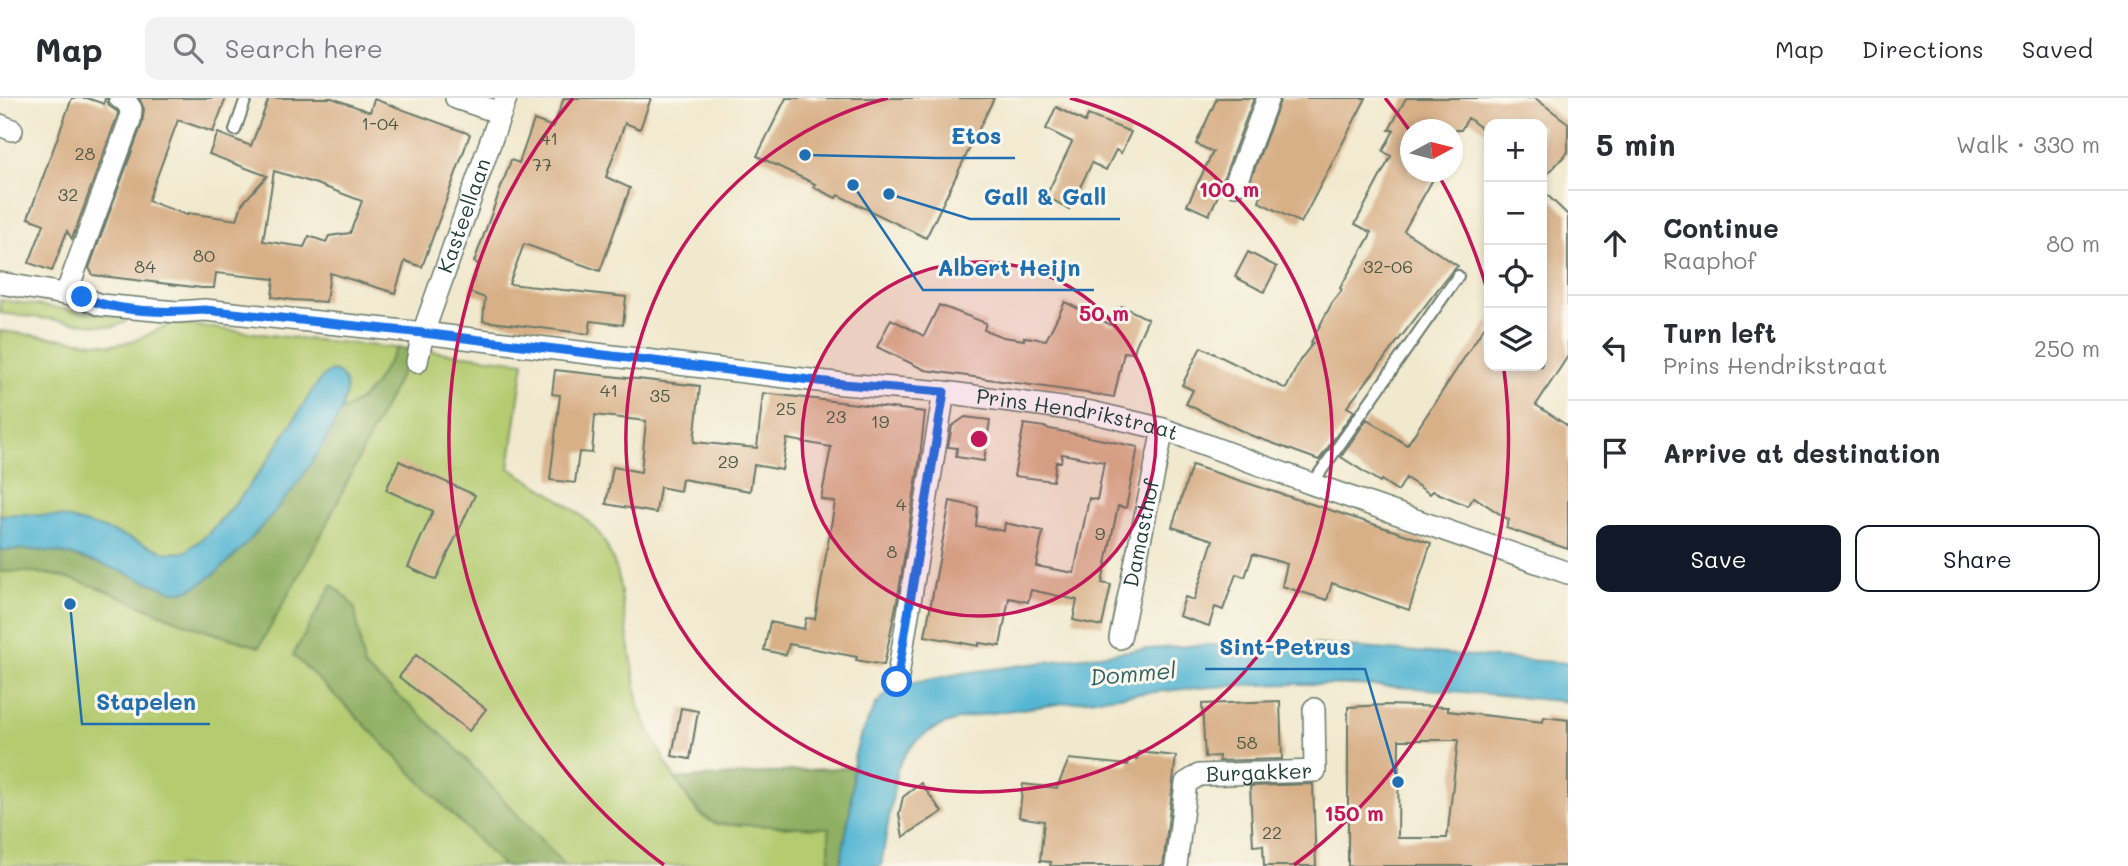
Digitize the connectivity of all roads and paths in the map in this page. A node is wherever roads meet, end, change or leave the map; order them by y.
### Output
1 (120, 98) edge
2 (246, 98) edge
3 (456, 98) edge
4 (1268, 98) edge
5 (503, 105) edge
6 (235, 130) dead end
7 (1235, 185) dead end
8 (1458, 276) dead end
9 (0, 283) edge
10 (66, 294) junction
11 (423, 333) junction
12 (417, 362) dead end
13 (944, 392) junction
14 (1163, 429) junction
15 (1312, 484) junction
16 (1568, 573) edge
17 (1120, 638) dead end
18 (897, 682) dead end
19 (1314, 709) dead end
20 (1176, 866) edge

1 - 10 street
2 - 6 lane
3 - 5 street
4 - 7 street
5 - 11 street, Kasteellaan
8 - 15 lane
9 - 10 street, Prins Hendrikstraat
10 - 11 street, Prins Hendrikstraat
11 - 12 street, Kasteellaan
11 - 13 street, Prins Hendrikstraat
13 - 14 street, Prins Hendrikstraat
13 - 18 street
14 - 15 street, Prins Hendrikstraat
14 - 17 street, Damasthof
15 - 16 street, Prins Hendrikstraat
19 - 20 street, Burgakker

